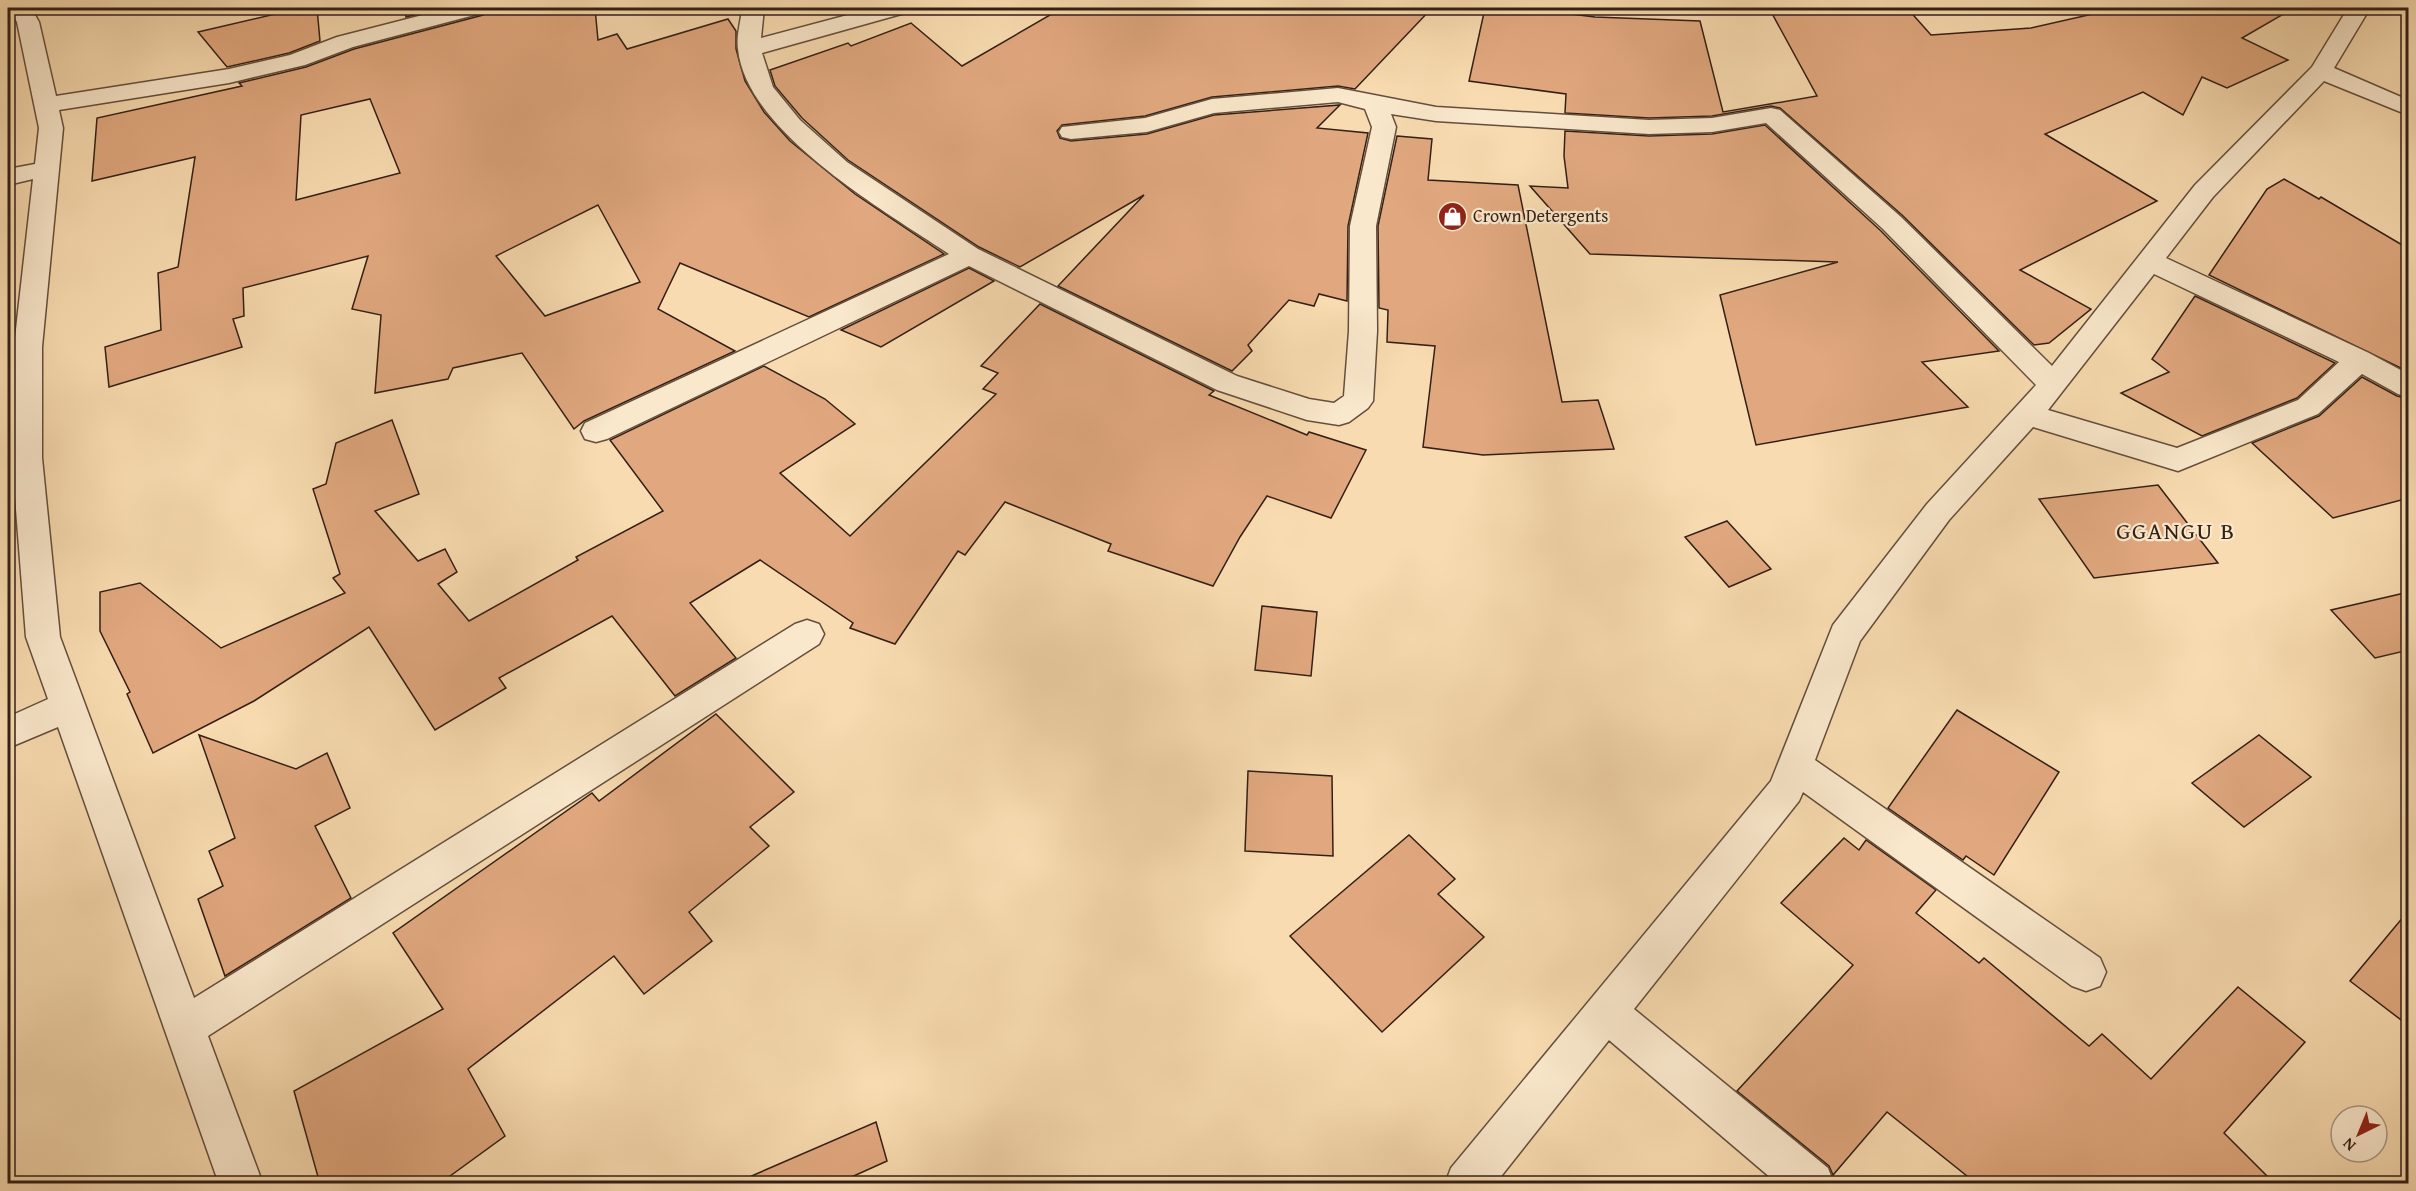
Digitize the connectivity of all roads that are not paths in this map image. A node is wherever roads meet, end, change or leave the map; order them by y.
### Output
1 (20, 8) edge
2 (474, 8) edge
3 (753, 8) edge
4 (897, 8) edge
5 (2359, 8) edge
6 (749, 49) junction
7 (2321, 71) junction
8 (1375, 104) junction
9 (45, 105) junction
10 (2409, 108) edge
11 (1071, 132) dead end
12 (46, 169) junction
13 (8, 177) edge
14 (969, 255) junction
15 (2149, 261) junction
16 (2359, 360) junction
17 (2053, 385) junction
18 (2409, 387) edge
19 (2027, 414) junction
20 (596, 430) dead end
21 (807, 634) dead end
22 (68, 706) junction
23 (8, 733) edge
24 (1796, 767) junction
25 (2086, 972) dead end
26 (1607, 1012) junction
27 (184, 1028) junction
28 (241, 1184) edge
29 (1467, 1184) edge
30 (1812, 1184) edge

1 - 9 street
2 - 9 street
3 - 6 street
4 - 6 street
5 - 7 street
6 - 14 street
7 - 10 street
7 - 15 street
8 - 11 street
8 - 14 street
8 - 17 street
9 - 12 street
12 - 13 street
12 - 22 street
14 - 20 street
15 - 16 street
15 - 17 street
16 - 18 street
16 - 19 street
17 - 19 street
19 - 24 street
21 - 27 street
22 - 23 street
22 - 27 street
24 - 25 street
24 - 26 street
26 - 29 street
26 - 30 street
27 - 28 street

